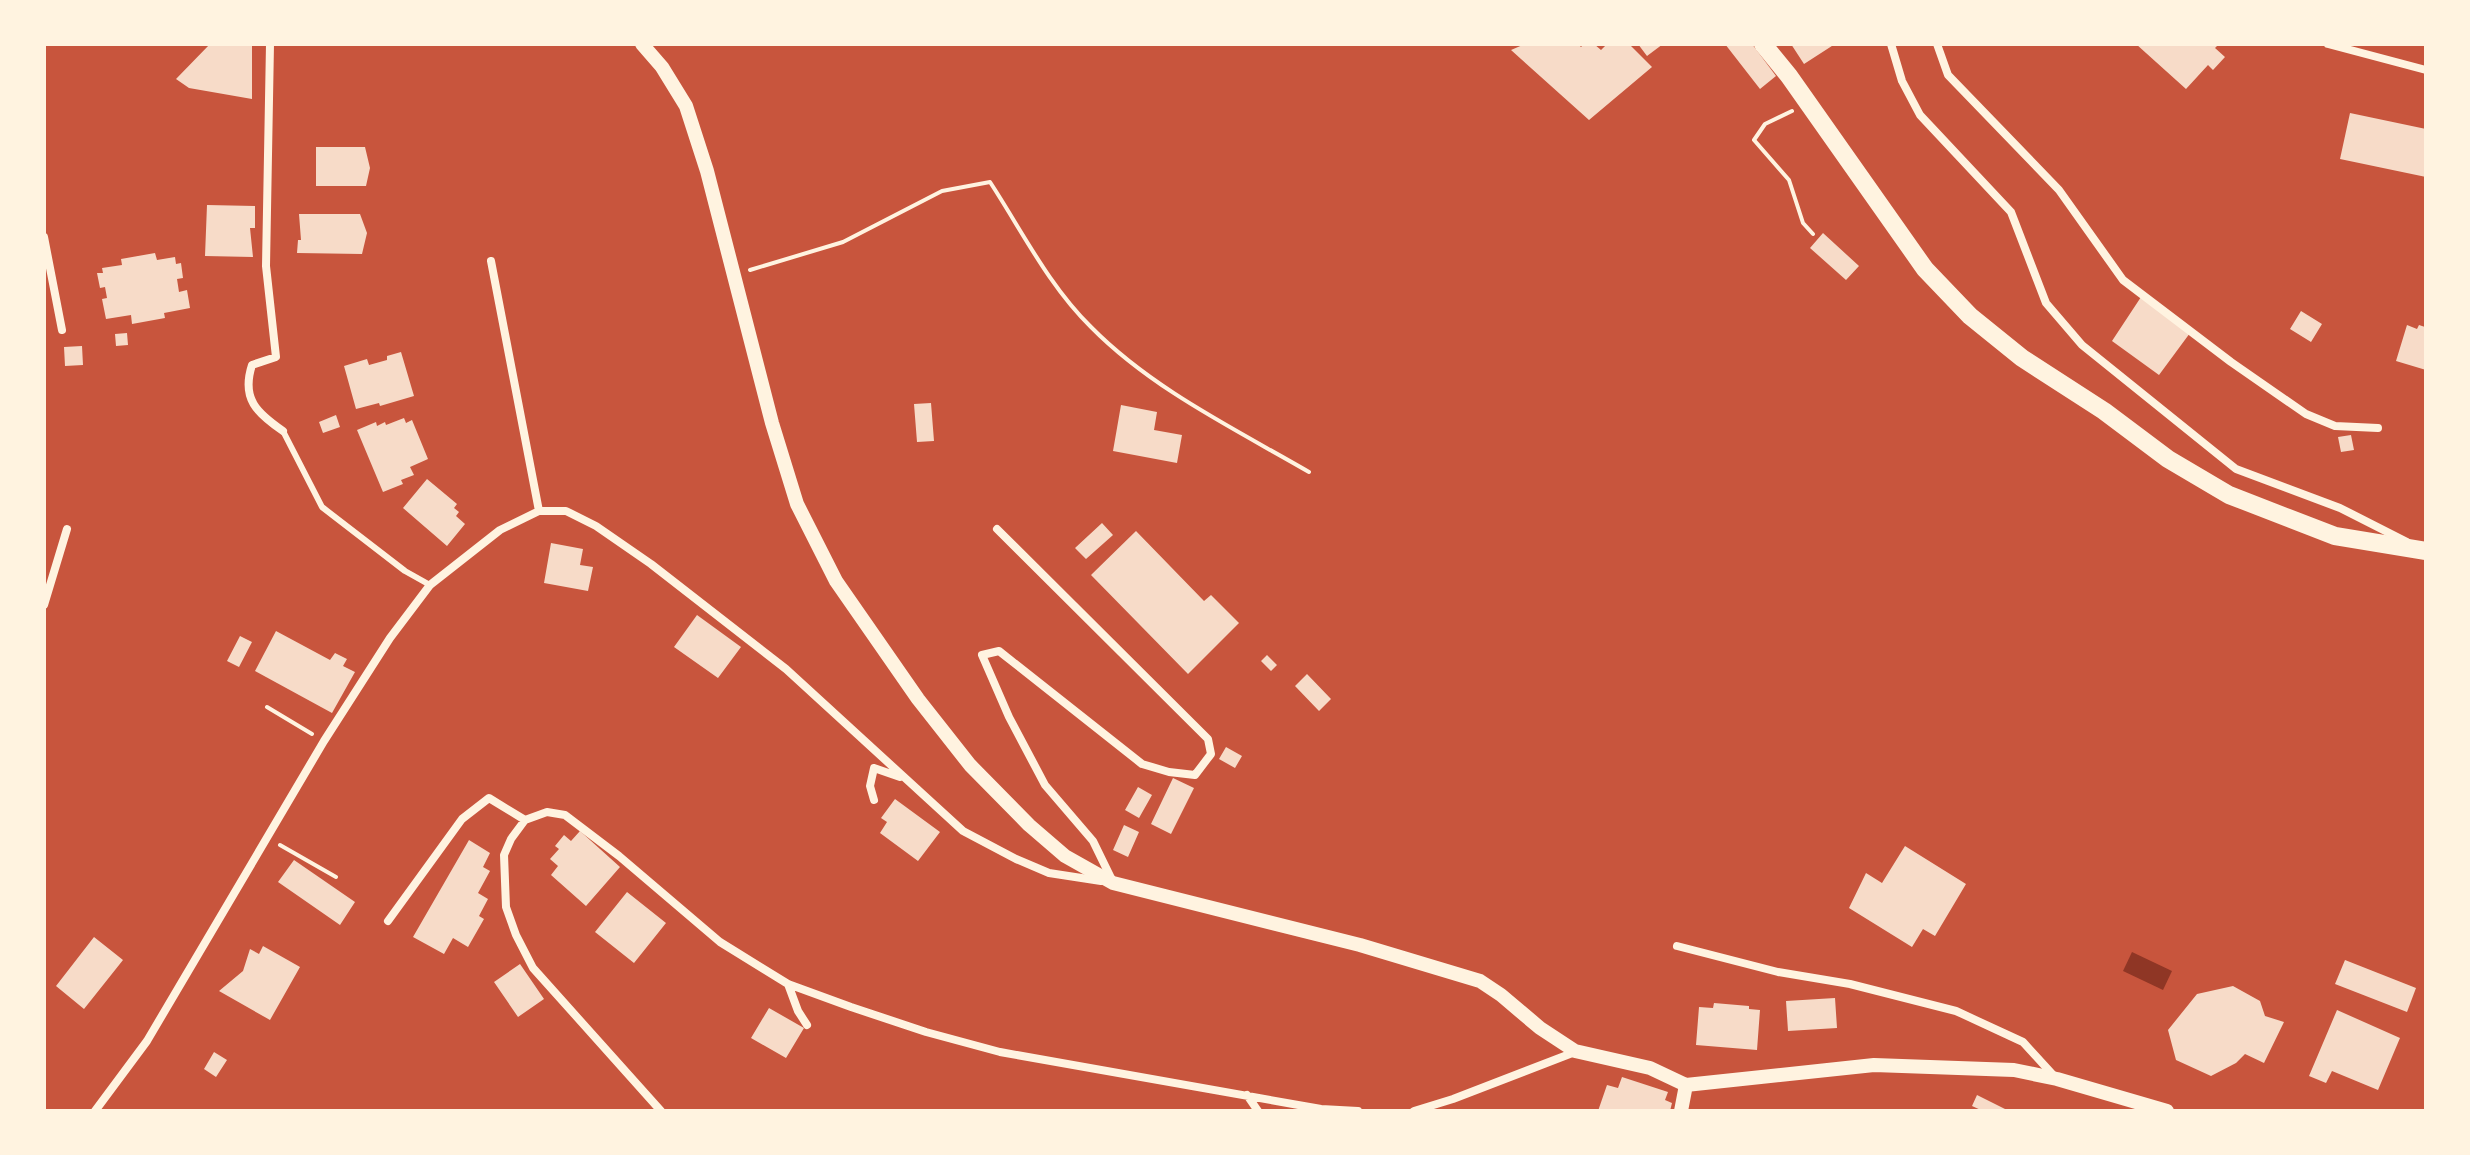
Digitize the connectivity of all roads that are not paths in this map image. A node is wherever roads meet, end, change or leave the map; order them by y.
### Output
1 (270, 44) edge
2 (642, 44) edge
3 (1763, 44) edge
4 (1891, 44) edge
5 (1937, 44) edge
6 (2328, 44) edge
7 (2426, 70) edge
8 (44, 237) edge
9 (491, 261) dead end
10 (62, 330) dead end
11 (2378, 428) dead end
12 (283, 431) joint
13 (539, 511) junction
14 (67, 529) dead end
15 (997, 529) dead end
16 (2426, 551) edge
17 (430, 585) junction
18 (44, 605) edge
19 (905, 778) junction
20 (874, 800) dead end
21 (525, 820) junction
22 (1113, 883) junction
23 (388, 921) dead end
24 (1677, 946) dead end
25 (788, 984) junction
26 (807, 1025) dead end
27 (1575, 1051) junction
28 (2057, 1079) junction
29 (1686, 1085) junction
30 (1247, 1095) junction
31 (95, 1111) edge
32 (661, 1111) edge
33 (1258, 1111) edge
34 (1358, 1111) edge
35 (1414, 1111) edge
36 (1681, 1111) edge
37 (2167, 1111) edge

1 - 12 street
2 - 22 street
3 - 16 main road
4 - 16 street
5 - 11 street
6 - 7 street
8 - 10 street
9 - 13 street
12 - 17 lane
13 - 17 street
13 - 19 street
14 - 18 street
15 - 22 street
17 - 31 street
19 - 20 street
19 - 22 street
21 - 23 street
21 - 25 street
21 - 32 street
22 - 27 street
24 - 28 street
25 - 26 street
25 - 30 street
27 - 29 street
27 - 35 street
28 - 29 street
28 - 37 street
29 - 36 street
30 - 33 street
30 - 34 street

